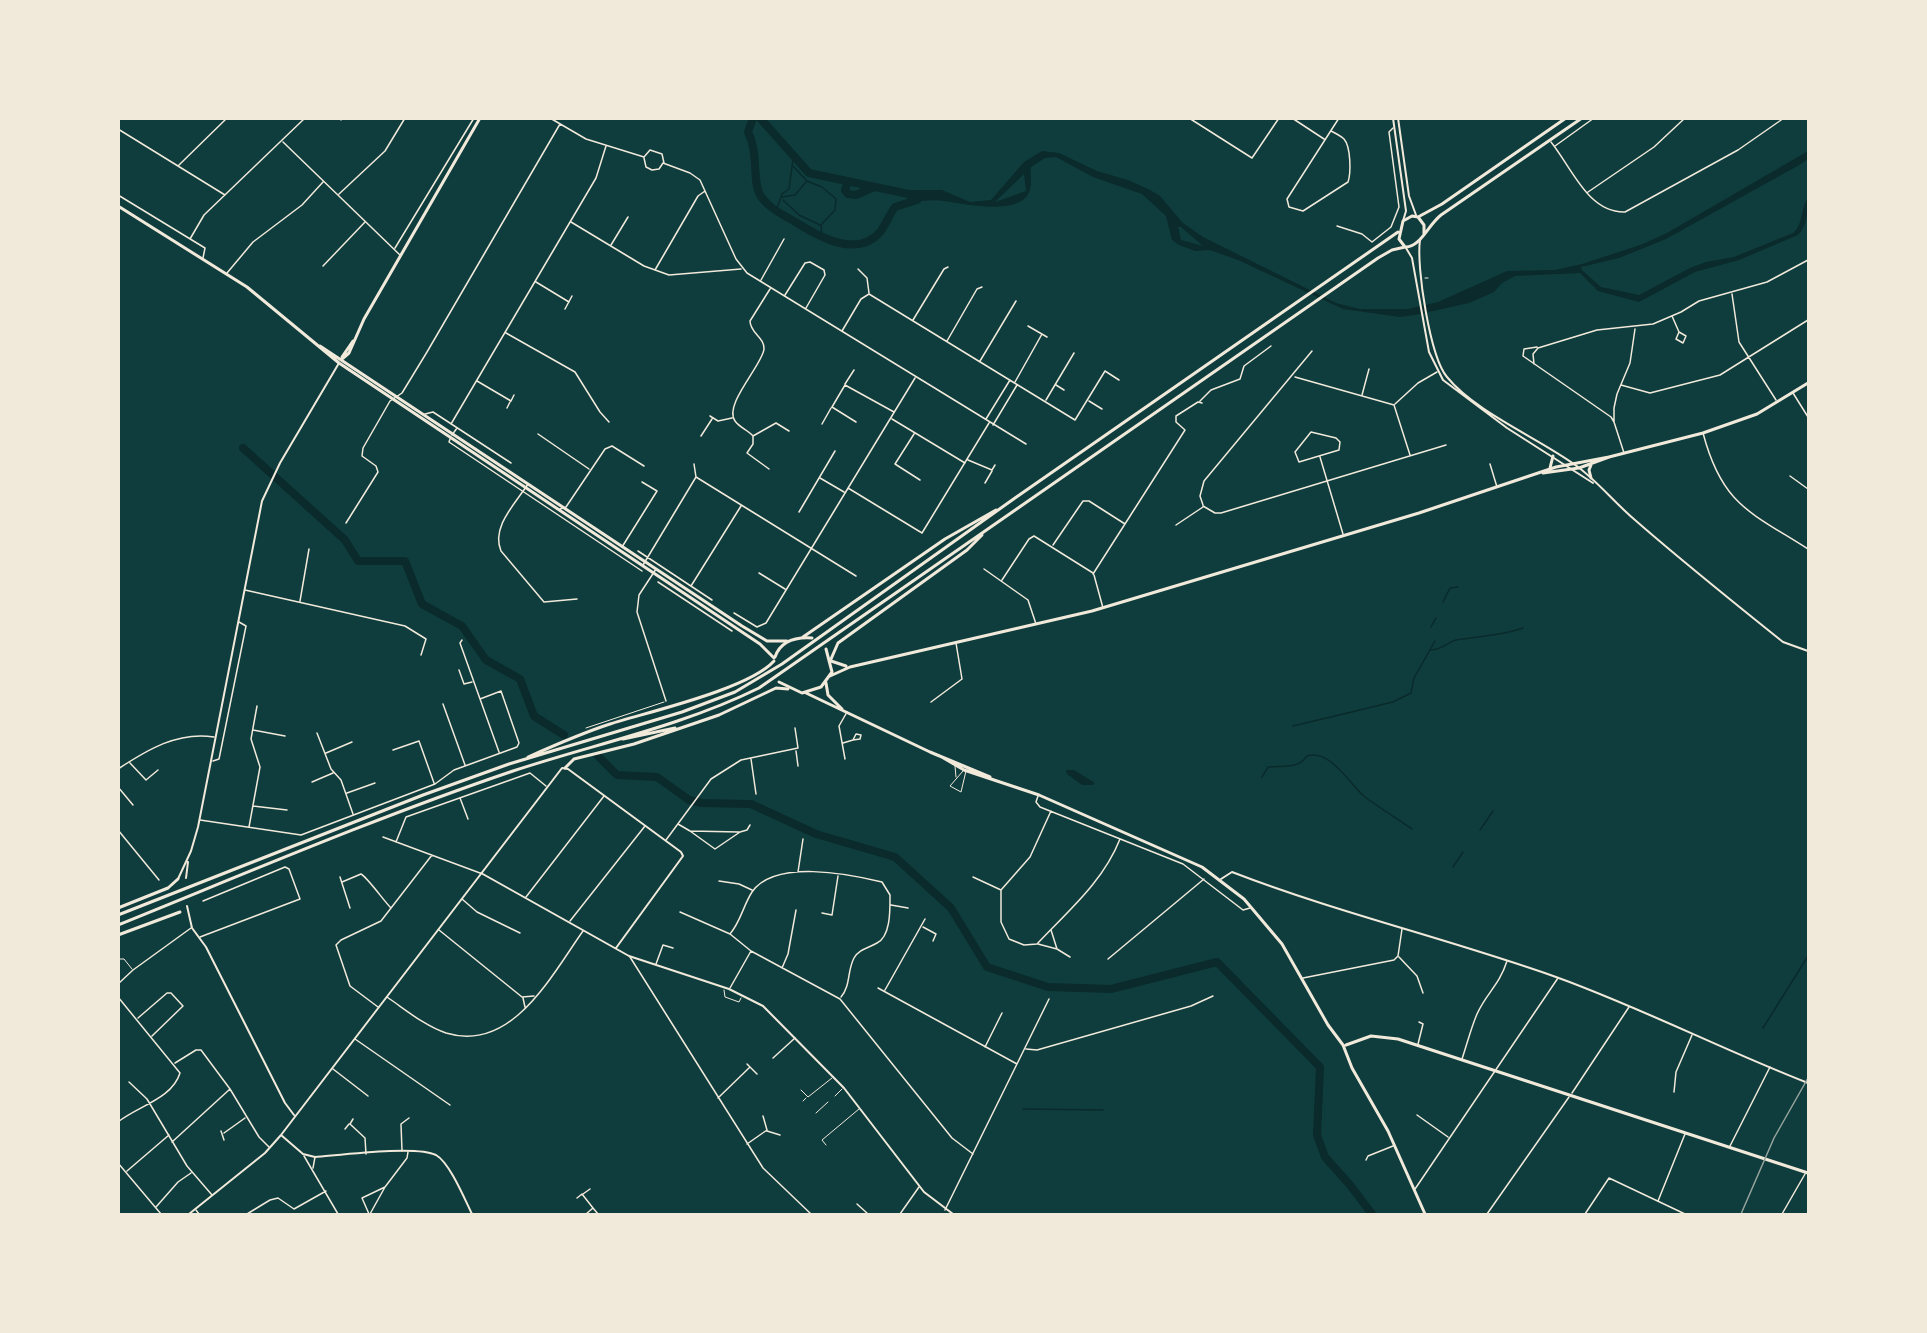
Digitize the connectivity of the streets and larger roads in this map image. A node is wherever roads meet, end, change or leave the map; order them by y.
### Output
1 (227, 118) edge
2 (305, 118) edge
3 (405, 118) edge
4 (474, 118) edge
5 (480, 118) edge
6 (550, 118) edge
7 (1189, 118) edge
8 (1279, 118) edge
9 (1292, 118) edge
10 (1339, 118) edge
11 (1393, 118) edge
12 (1398, 118) edge
13 (1566, 118) edge
14 (1582, 118) edge
15 (1594, 118) edge
16 (1685, 118) edge
17 (1784, 118) edge
18 (560, 124) junction
19 (1394, 127) junction
20 (118, 129) edge
21 (1331, 131) junction
22 (1325, 140) junction
23 (282, 141) junction
24 (1550, 141) junction
25 (606, 146) junction
26 (1554, 147) junction
27 (644, 157) junction
28 (663, 163) junction
29 (178, 166) junction
30 (323, 182) junction
31 (1407, 184) junction
32 (1396, 186) junction
33 (705, 191) junction
34 (1587, 192) junction
35 (118, 195) edge
36 (225, 195) junction
37 (338, 195) junction
38 (118, 206) edge
39 (1417, 216) junction
40 (628, 217) dead end
41 (1403, 221) junction
42 (365, 222) junction
43 (570, 222) junction
44 (1337, 226) dead end
45 (1398, 232) junction
46 (1424, 234) junction
47 (190, 239) junction
48 (784, 240) dead end
49 (1420, 240) junction
50 (611, 246) junction
51 (1405, 248) junction
52 (394, 249) junction
53 (400, 255) junction
54 (203, 258) junction
55 (1809, 260) edge
56 (322, 266) dead end
57 (948, 267) dead end
58 (741, 268) junction
59 (858, 269) dead end
60 (655, 271) junction
61 (227, 273) junction
62 (760, 281) junction
63 (535, 282) junction
64 (982, 287) dead end
65 (771, 288) junction
66 (1732, 293) junction
67 (868, 294) junction
68 (572, 296) dead end
69 (784, 296) junction
70 (1016, 301) dead end
71 (569, 302) junction
72 (565, 309) dead end
73 (805, 309) junction
74 (1672, 315) junction
75 (1809, 320) edge
76 (913, 321) junction
77 (1028, 326) dead end
78 (1635, 328) junction
79 (506, 332) junction
80 (841, 332) junction
81 (1679, 332) dead end
82 (1042, 334) junction
83 (1047, 337) dead end
84 (947, 342) junction
85 (1432, 342) junction
86 (1428, 343) junction
87 (1271, 346) dead end
88 (1539, 348) junction
89 (1312, 351) dead end
90 (1074, 353) dead end
91 (1749, 359) junction
92 (340, 361) junction
93 (980, 362) junction
94 (1534, 364) junction
95 (1369, 369) dead end
96 (1441, 369) junction
97 (854, 370) dead end
98 (1437, 372) junction
99 (916, 376) junction
100 (1294, 377) junction
101 (1010, 380) junction
102 (1119, 380) dead end
103 (477, 381) junction
104 (1015, 382) junction
105 (1809, 382) edge
106 (1018, 384) junction
107 (845, 385) junction
108 (1056, 385) junction
109 (1621, 385) junction
110 (1064, 390) dead end
111 (1793, 393) junction
112 (514, 395) dead end
113 (398, 396) junction
114 (1362, 396) junction
115 (393, 399) junction
116 (511, 401) junction
117 (1046, 401) junction
118 (1088, 401) junction
119 (1778, 402) junction
120 (1394, 405) junction
121 (832, 407) junction
122 (507, 408) dead end
123 (1102, 409) dead end
124 (895, 412) junction
125 (425, 414) junction
126 (1809, 417) edge
127 (733, 418) junction
128 (778, 419) dead end
129 (891, 419) junction
130 (985, 420) junction
131 (609, 422) dead end
132 (856, 422) dead end
133 (1614, 422) junction
134 (776, 423) junction
135 (990, 423) junction
136 (451, 424) junction
137 (822, 424) dead end
138 (993, 424) junction
139 (457, 428) junction
140 (789, 431) dead end
141 (453, 433) junction
142 (1702, 433) junction
143 (538, 434) dead end
144 (914, 434) junction
145 (1525, 434) junction
146 (701, 436) dead end
147 (753, 436) junction
148 (450, 437) junction
149 (1523, 438) junction
150 (1026, 444) dead end
151 (1446, 445) dead end
152 (834, 451) dead end
153 (1624, 453) junction
154 (1410, 456) junction
155 (1553, 456) junction
156 (1609, 457) junction
157 (1320, 458) junction
158 (967, 460) junction
159 (511, 463) dead end
160 (694, 464) dead end
161 (966, 464) junction
162 (1490, 464) dead end
163 (1573, 464) junction
164 (995, 465) dead end
165 (1567, 465) junction
166 (1592, 465) junction
167 (644, 466) dead end
168 (1579, 468) junction
169 (590, 469) junction
170 (768, 469) dead end
171 (1548, 469) junction
172 (1573, 469) junction
173 (992, 470) junction
174 (1542, 473) junction
175 (1790, 476) dead end
176 (696, 477) junction
177 (820, 478) junction
178 (1591, 478) junction
179 (920, 480) dead end
180 (642, 482) dead end
181 (1327, 482) junction
182 (529, 483) junction
183 (985, 483) dead end
184 (1596, 484) junction
185 (525, 488) junction
186 (848, 488) junction
187 (1498, 488) junction
188 (1809, 489) edge
189 (522, 492) junction
190 (844, 493) junction
191 (1015, 498) junction
192 (741, 505) junction
193 (1203, 506) junction
194 (566, 507) junction
195 (557, 509) junction
196 (799, 512) dead end
197 (346, 523) dead end
198 (1126, 524) junction
199 (1176, 525) dead end
200 (987, 530) junction
201 (1343, 534) junction
202 (1052, 546) junction
203 (621, 548) junction
204 (309, 549) dead end
205 (811, 549) junction
206 (1809, 549) edge
207 (638, 550) dead end
208 (648, 557) junction
209 (646, 561) junction
210 (643, 565) junction
211 (657, 568) junction
212 (984, 569) dead end
213 (642, 571) dead end
214 (653, 573) junction
215 (759, 573) dead end
216 (1093, 574) junction
217 (856, 576) dead end
218 (1002, 580) junction
219 (658, 582) dead end
220 (691, 586) junction
221 (244, 590) junction
222 (786, 590) junction
223 (577, 599) dead end
224 (712, 600) dead end
225 (300, 602) junction
226 (1103, 608) junction
227 (734, 613) dead end
228 (739, 616) junction
229 (735, 621) junction
230 (240, 622) junction
231 (1037, 625) junction
232 (733, 626) junction
233 (732, 631) dead end
234 (803, 637) junction
235 (812, 638) dead end
236 (462, 640) dead end
237 (787, 641) junction
238 (956, 642) junction
239 (826, 648) dead end
240 (1809, 651) edge
241 (421, 655) dead end
242 (774, 660) junction
243 (831, 660) junction
244 (850, 667) junction
245 (459, 670) dead end
246 (830, 676) junction
247 (473, 682) junction
248 (778, 682) dead end
249 (826, 682) junction
250 (788, 689) junction
251 (224, 690) junction
252 (232, 692) junction
253 (806, 693) junction
254 (480, 699) junction
255 (666, 702) road end
256 (931, 702) dead end
257 (443, 704) dead end
258 (257, 706) dead end
259 (846, 711) junction
260 (688, 725) junction
261 (795, 728) dead end
262 (252, 729) junction
263 (317, 733) dead end
264 (285, 736) dead end
265 (215, 737) junction
266 (853, 740) dead end
267 (352, 742) dead end
268 (842, 743) junction
269 (602, 744) junction
270 (393, 750) dead end
271 (795, 750) junction
272 (326, 753) junction
273 (499, 753) junction
274 (940, 756) junction
275 (751, 758) junction
276 (845, 759) dead end
277 (210, 760) junction
278 (129, 762) junction
279 (509, 764) junction
280 (465, 765) junction
281 (798, 766) dead end
282 (565, 768) junction
283 (118, 769) edge
284 (158, 770) dead end
285 (965, 770) junction
286 (333, 773) junction
287 (994, 780) junction
288 (312, 782) dead end
289 (375, 783) dead end
290 (435, 784) junction
291 (547, 787) junction
292 (118, 788) edge
293 (346, 793) junction
294 (756, 794) dead end
295 (1039, 795) junction
296 (604, 796) junction
297 (459, 797) junction
298 (133, 804) dead end
299 (253, 806) junction
300 (287, 810) dead end
301 (1051, 811) junction
302 (353, 815) junction
303 (199, 819) junction
304 (468, 819) dead end
305 (678, 824) junction
306 (750, 825) dead end
307 (645, 826) junction
308 (248, 828) junction
309 (118, 830) edge
310 (747, 830) junction
311 (690, 831) junction
312 (740, 832) junction
313 (749, 835) dead end
314 (382, 837) dead end
315 (803, 839) dead end
316 (1120, 839) junction
317 (665, 841) junction
318 (396, 842) junction
319 (432, 855) junction
320 (188, 859) junction
321 (798, 872) junction
322 (481, 873) junction
323 (727, 875) dead end
324 (838, 875) junction
325 (340, 877) dead end
326 (973, 877) dead end
327 (186, 878) dead end
328 (1204, 879) junction
329 (1221, 879) junction
330 (159, 880) dead end
331 (178, 881) joint
332 (720, 881) dead end
333 (342, 882) junction
334 (726, 882) junction
335 (1001, 890) junction
336 (752, 891) junction
337 (307, 897) dead end
338 (526, 898) junction
339 (300, 899) junction
340 (462, 899) junction
341 (203, 901) dead end
342 (890, 905) junction
343 (1252, 906) junction
344 (118, 908) edge
345 (350, 908) dead end
346 (392, 908) junction
347 (908, 908) dead end
348 (796, 910) dead end
349 (180, 911) joint
350 (680, 912) dead end
351 (822, 913) dead end
352 (118, 915) edge
353 (925, 920) dead end
354 (570, 922) junction
355 (118, 926) edge
356 (191, 926) junction
357 (922, 926) junction
358 (1402, 928) junction
359 (438, 929) junction
360 (1051, 929) junction
361 (584, 930) junction
362 (520, 933) dead end
363 (730, 934) junction
364 (118, 935) edge
365 (199, 937) junction
366 (933, 941) dead end
367 (1037, 944) junction
368 (616, 948) junction
369 (673, 948) dead end
370 (1058, 949) junction
371 (751, 951) junction
372 (630, 956) junction
373 (1398, 956) junction
374 (1070, 957) dead end
375 (1108, 959) dead end
376 (1507, 960) junction
377 (656, 965) junction
378 (782, 969) junction
379 (1303, 978) junction
380 (1557, 978) junction
381 (118, 984) edge
382 (878, 988) dead end
383 (729, 989) junction
384 (884, 991) junction
385 (1423, 993) dead end
386 (535, 996) junction
387 (1213, 996) dead end
388 (118, 997) edge
389 (386, 997) junction
390 (522, 997) junction
391 (840, 999) junction
392 (1049, 999) dead end
393 (1630, 1006) junction
394 (378, 1008) junction
395 (525, 1008) junction
396 (1002, 1013) dead end
397 (137, 1019) junction
398 (1419, 1022) dead end
399 (1692, 1034) junction
400 (152, 1037) junction
401 (795, 1037) junction
402 (355, 1039) junction
403 (1418, 1045) junction
404 (1344, 1046) junction
405 (984, 1047) junction
406 (1025, 1049) junction
407 (773, 1058) dead end
408 (1462, 1060) junction
409 (174, 1064) junction
410 (747, 1064) dead end
411 (1017, 1065) junction
412 (750, 1067) junction
413 (1770, 1067) junction
414 (333, 1068) junction
415 (1495, 1070) junction
416 (757, 1074) dead end
417 (129, 1082) dead end
418 (1809, 1083) edge
419 (230, 1089) junction
420 (1674, 1092) dead end
421 (1571, 1095) junction
422 (368, 1096) dead end
423 (718, 1099) junction
424 (150, 1103) junction
425 (450, 1105) dead end
426 (294, 1114) junction
427 (1417, 1115) dead end
428 (763, 1116) dead end
429 (246, 1118) junction
430 (409, 1118) dead end
431 (353, 1119) dead end
432 (118, 1122) edge
433 (350, 1124) junction
434 (345, 1129) dead end
435 (767, 1130) junction
436 (1685, 1133) junction
437 (281, 1135) junction
438 (780, 1135) dead end
439 (169, 1136) junction
440 (1449, 1137) junction
441 (224, 1140) dead end
442 (172, 1142) junction
443 (747, 1144) junction
444 (1394, 1146) junction
445 (1730, 1147) junction
446 (270, 1148) junction
447 (402, 1152) junction
448 (408, 1152) junction
449 (303, 1154) junction
450 (366, 1154) junction
451 (973, 1154) junction
452 (315, 1157) junction
453 (1366, 1160) dead end
454 (118, 1163) edge
455 (313, 1168) junction
456 (126, 1171) junction
457 (192, 1172) junction
458 (1807, 1172) edge
459 (385, 1187) junction
460 (919, 1187) junction
461 (590, 1189) dead end
462 (1414, 1190) junction
463 (326, 1191) junction
464 (582, 1194) junction
465 (212, 1195) junction
466 (577, 1198) dead end
467 (1658, 1201) junction
468 (857, 1204) dead end
469 (156, 1208) junction
470 (593, 1208) junction
471 (196, 1209) junction
472 (945, 1210) junction
473 (1784, 1211) junction
474 (941, 1214) edge
475 (161, 1215) edge
476 (189, 1215) edge
477 (199, 1215) edge
478 (247, 1215) edge
479 (339, 1215) edge
480 (370, 1215) edge
481 (472, 1215) edge
482 (586, 1215) edge
483 (598, 1215) edge
484 (811, 1215) edge
485 (868, 1215) edge
486 (900, 1215) edge
487 (953, 1215) edge
488 (1425, 1215) edge
489 (1487, 1215) edge
490 (1585, 1215) edge
491 (1685, 1215) edge
492 (1782, 1215) edge
493 (1789, 1215) edge

1 - 29 street
2 - 23 street
3 - 37 street
4 - 52 street
5 - 53 main road
6 - 18 street
7 - 8 street
9 - 22 street
10 - 21 street
11 - 19 street
12 - 31 street
13 - 39 main road
14 - 24 main road
15 - 26 street
16 - 34 street
17 - 34 street
18 - 25 street
18 - 113 street
19 - 31 street
19 - 32 street
20 - 29 street
21 - 22 street
21 - 22 street
23 - 30 street
23 - 36 street
24 - 26 street
24 - 46 main road
25 - 27 street
25 - 43 street
26 - 34 street
27 - 28 street
27 - 28 street
28 - 33 street
29 - 36 street
30 - 37 street
30 - 61 street
31 - 32 street
31 - 39 street
31 - 41 street
32 - 44 street
33 - 58 street
33 - 60 street
35 - 47 street
36 - 47 street
37 - 42 street
38 - 54 main road
39 - 41 main road
39 - 46 main road
40 - 50 street
41 - 45 main road
42 - 52 street
42 - 56 street
43 - 50 street
43 - 63 street
45 - 51 main road
45 - 191 main road
46 - 49 main road
47 - 54 street
48 - 62 street
49 - 51 main road
49 - 85 street
50 - 60 street
51 - 86 street
51 - 200 main road
52 - 53 street
53 - 92 main road
54 - 61 main road
55 - 66 street
57 - 76 street
58 - 60 street
58 - 62 street
59 - 67 street
61 - 92 main road
62 - 65 street
63 - 71 street
63 - 79 street
64 - 84 street
65 - 69 street
65 - 127 street
66 - 74 street
66 - 91 street
67 - 76 street
67 - 80 street
68 - 71 street
69 - 73 street
69 - 73 street
70 - 93 street
71 - 72 street
73 - 80 street
74 - 78 street
74 - 81 street
75 - 91 street
76 - 84 street
77 - 82 street
78 - 88 street
78 - 109 street
79 - 103 street
79 - 131 street
80 - 99 street
82 - 83 street
82 - 104 street
84 - 93 street
85 - 86 street
85 - 96 street
86 - 98 street
87 - 198 street
88 - 94 street
88 - 94 street
89 - 100 street
90 - 108 street
91 - 109 street
91 - 119 street
92 - 113 main road
92 - 115 main road
92 - 221 street
93 - 101 street
94 - 133 street
95 - 114 street
96 - 98 street
96 - 145 street
97 - 107 street
98 - 120 street
98 - 149 street
99 - 124 street
99 - 130 street
100 - 114 street
100 - 193 street
101 - 104 street
101 - 130 street
102 - 118 street
103 - 116 street
103 - 136 street
104 - 106 street
105 - 111 main road
106 - 117 street
106 - 138 street
107 - 121 street
107 - 124 street
108 - 110 street
108 - 117 street
109 - 133 street
111 - 119 main road
111 - 126 street
112 - 116 street
113 - 115 street
113 - 125 main road
114 - 120 street
115 - 148 main road
115 - 197 street
116 - 122 street
117 - 118 street
118 - 123 street
119 - 142 main road
120 - 154 street
121 - 132 street
121 - 137 street
124 - 129 street
125 - 136 street
125 - 141 main road
127 - 146 street
127 - 147 street
128 - 134 street
129 - 144 street
129 - 186 street
130 - 135 street
133 - 153 street
134 - 140 street
134 - 147 street
135 - 138 street
135 - 158 street
136 - 139 street
138 - 150 street
139 - 141 street
139 - 159 street
141 - 148 street
141 - 182 main road
142 - 153 main road
142 - 206 street
143 - 169 street
144 - 161 street
144 - 179 street
145 - 149 street
145 - 163 street
147 - 170 street
148 - 185 main road
148 - 189 street
149 - 155 street
151 - 154 street
152 - 177 street
153 - 156 main road
154 - 181 street
155 - 165 street
155 - 171 main road
156 - 163 main road
156 - 166 main road
157 - 157 street
157 - 181 street
158 - 161 street
158 - 173 street
160 - 176 street
161 - 186 street
162 - 187 street
163 - 165 main road
163 - 168 street
164 - 173 street
165 - 171 main road
165 - 172 street
166 - 168 main road
166 - 178 main road
167 - 169 street
168 - 172 main road
168 - 178 street
169 - 194 street
171 - 174 main road
172 - 174 main road
172 - 184 street
173 - 183 street
174 - 187 main road
175 - 188 street
176 - 192 street
176 - 208 street
177 - 190 street
177 - 196 street
178 - 184 street
180 - 203 street
181 - 193 street
181 - 201 street
182 - 185 street
182 - 194 main road
184 - 240 street
185 - 189 street
185 - 195 main road
186 - 190 street
187 - 201 main road
189 - 213 street
189 - 223 street
190 - 205 street
191 - 234 main road
191 - 279 main road
192 - 205 street
192 - 220 street
193 - 199 street
194 - 195 street
194 - 203 main road
195 - 203 main road
198 - 202 street
198 - 216 street
200 - 243 main road
200 - 269 main road
201 - 226 main road
202 - 216 street
202 - 218 street
203 - 209 main road
203 - 210 main road
204 - 225 street
205 - 217 street
205 - 222 street
207 - 208 street
208 - 209 street
208 - 220 street
209 - 210 street
209 - 211 main road
210 - 214 main road
211 - 214 street
211 - 229 main road
212 - 218 street
214 - 232 main road
214 - 255 street
215 - 222 street
216 - 226 street
218 - 231 street
219 - 233 street
220 - 224 street
221 - 225 street
221 - 230 street
222 - 228 street
225 - 241 street
226 - 231 main road
227 - 228 street
228 - 229 street
229 - 232 street
229 - 237 main road
230 - 251 street
230 - 252 street
231 - 238 main road
232 - 242 main road
234 - 235 main road
234 - 237 main road
236 - 247 street
237 - 242 main road
238 - 244 main road
238 - 256 street
239 - 243 main road
242 - 279 main road
243 - 244 main road
243 - 246 main road
244 - 246 main road
245 - 247 street
246 - 249 main road
247 - 254 street
248 - 250 main road
249 - 253 main road
249 - 259 main road
250 - 253 main road
250 - 260 main road
251 - 252 street
251 - 265 street
252 - 277 street
253 - 259 main road
254 - 273 street
254 - 273 street
257 - 280 street
258 - 262 street
259 - 268 street
259 - 274 main road
260 - 269 main road
260 - 282 main road
261 - 271 street
262 - 264 street
262 - 299 street
263 - 272 street
265 - 277 street
265 - 278 street
266 - 268 street
267 - 272 street
268 - 276 street
269 - 355 main road
270 - 290 street
271 - 275 street
271 - 281 street
272 - 286 street
273 - 280 street
274 - 285 main road
274 - 285 main road
275 - 294 street
275 - 305 street
277 - 303 street
278 - 283 street
278 - 284 street
279 - 352 main road
280 - 290 street
282 - 291 street
282 - 296 street
285 - 287 main road
285 - 287 main road
286 - 288 street
286 - 293 street
287 - 295 main road
289 - 293 street
290 - 302 street
291 - 297 street
291 - 322 street
292 - 298 street
293 - 302 street
295 - 301 street
295 - 329 main road
296 - 307 street
296 - 338 street
297 - 304 street
297 - 318 street
299 - 300 street
299 - 308 street
301 - 316 street
301 - 335 street
302 - 308 street
303 - 308 street
303 - 320 street
305 - 311 street
305 - 317 street
306 - 310 street
307 - 317 street
307 - 354 street
309 - 330 street
310 - 312 street
310 - 313 street
311 - 312 street
311 - 312 street
314 - 318 street
315 - 321 street
316 - 328 street
316 - 360 street
317 - 368 street
318 - 319 street
319 - 322 street
319 - 346 street
320 - 327 street
320 - 331 street
321 - 324 street
321 - 336 street
322 - 338 street
322 - 340 street
323 - 334 street
324 - 342 street
324 - 351 street
325 - 333 street
326 - 335 street
328 - 343 street
328 - 375 street
329 - 343 main road
329 - 358 street
331 - 344 main road
332 - 334 street
333 - 345 street
333 - 346 street
334 - 336 street
335 - 367 street
336 - 363 street
337 - 339 street
338 - 354 street
339 - 341 street
339 - 365 street
340 - 359 street
340 - 362 street
342 - 347 street
342 - 391 street
343 - 379 main road
346 - 394 street
348 - 378 street
349 - 356 street
349 - 364 main road
350 - 363 street
353 - 357 street
354 - 361 street
356 - 365 street
356 - 381 street
357 - 366 street
357 - 384 street
358 - 373 street
358 - 376 street
359 - 389 street
359 - 390 street
360 - 367 street
360 - 370 street
361 - 368 street
361 - 386 street
363 - 371 street
365 - 426 street
367 - 370 street
368 - 372 street
369 - 377 street
370 - 374 street
371 - 378 street
371 - 383 street
372 - 377 street
372 - 423 street
373 - 379 street
373 - 385 street
376 - 380 street
376 - 408 street
377 - 383 street
378 - 391 street
379 - 404 main road
380 - 393 street
380 - 415 street
382 - 384 street
383 - 401 street
384 - 405 street
386 - 390 street
386 - 395 street
387 - 406 street
388 - 397 street
389 - 394 street
389 - 395 street
390 - 395 street
391 - 451 street
392 - 406 street
393 - 399 street
393 - 421 street
394 - 402 street
396 - 405 street
397 - 400 street
397 - 400 street
398 - 403 street
399 - 413 street
399 - 420 street
400 - 409 street
401 - 407 street
401 - 460 street
402 - 414 street
402 - 425 street
403 - 404 main road
403 - 408 main road
404 - 444 main road
405 - 411 street
406 - 411 street
408 - 415 main road
409 - 419 street
409 - 424 street
410 - 412 street
411 - 451 street
412 - 416 street
412 - 423 street
413 - 418 street
413 - 445 street
414 - 422 street
414 - 426 street
415 - 421 main road
415 - 440 street
417 - 424 street
419 - 429 street
419 - 442 street
421 - 436 main road
421 - 489 street
423 - 443 street
424 - 432 street
424 - 439 street
426 - 437 street
427 - 440 street
428 - 435 street
429 - 441 street
429 - 446 street
430 - 447 street
431 - 433 street
433 - 434 street
433 - 450 street
435 - 438 street
435 - 443 street
436 - 445 main road
436 - 467 street
437 - 446 street
437 - 449 street
439 - 442 street
439 - 456 street
440 - 462 street
442 - 457 street
443 - 484 street
444 - 453 street
444 - 462 main road
445 - 458 main road
446 - 465 street
447 - 448 street
447 - 450 street
448 - 459 street
448 - 481 street
449 - 452 street
449 - 455 street
450 - 452 street
451 - 472 street
452 - 455 street
454 - 456 street
455 - 463 street
456 - 469 street
457 - 465 street
457 - 469 street
458 - 473 street
459 - 480 street
459 - 480 street
460 - 472 street
460 - 486 street
461 - 464 street
462 - 488 main road
463 - 478 street
463 - 479 street
464 - 466 street
464 - 470 street
465 - 471 street
467 - 490 street
467 - 491 street
468 - 485 street
469 - 475 street
470 - 482 street
470 - 483 street
471 - 476 street
471 - 477 street
472 - 474 street
472 - 487 street
473 - 492 street
473 - 493 street

